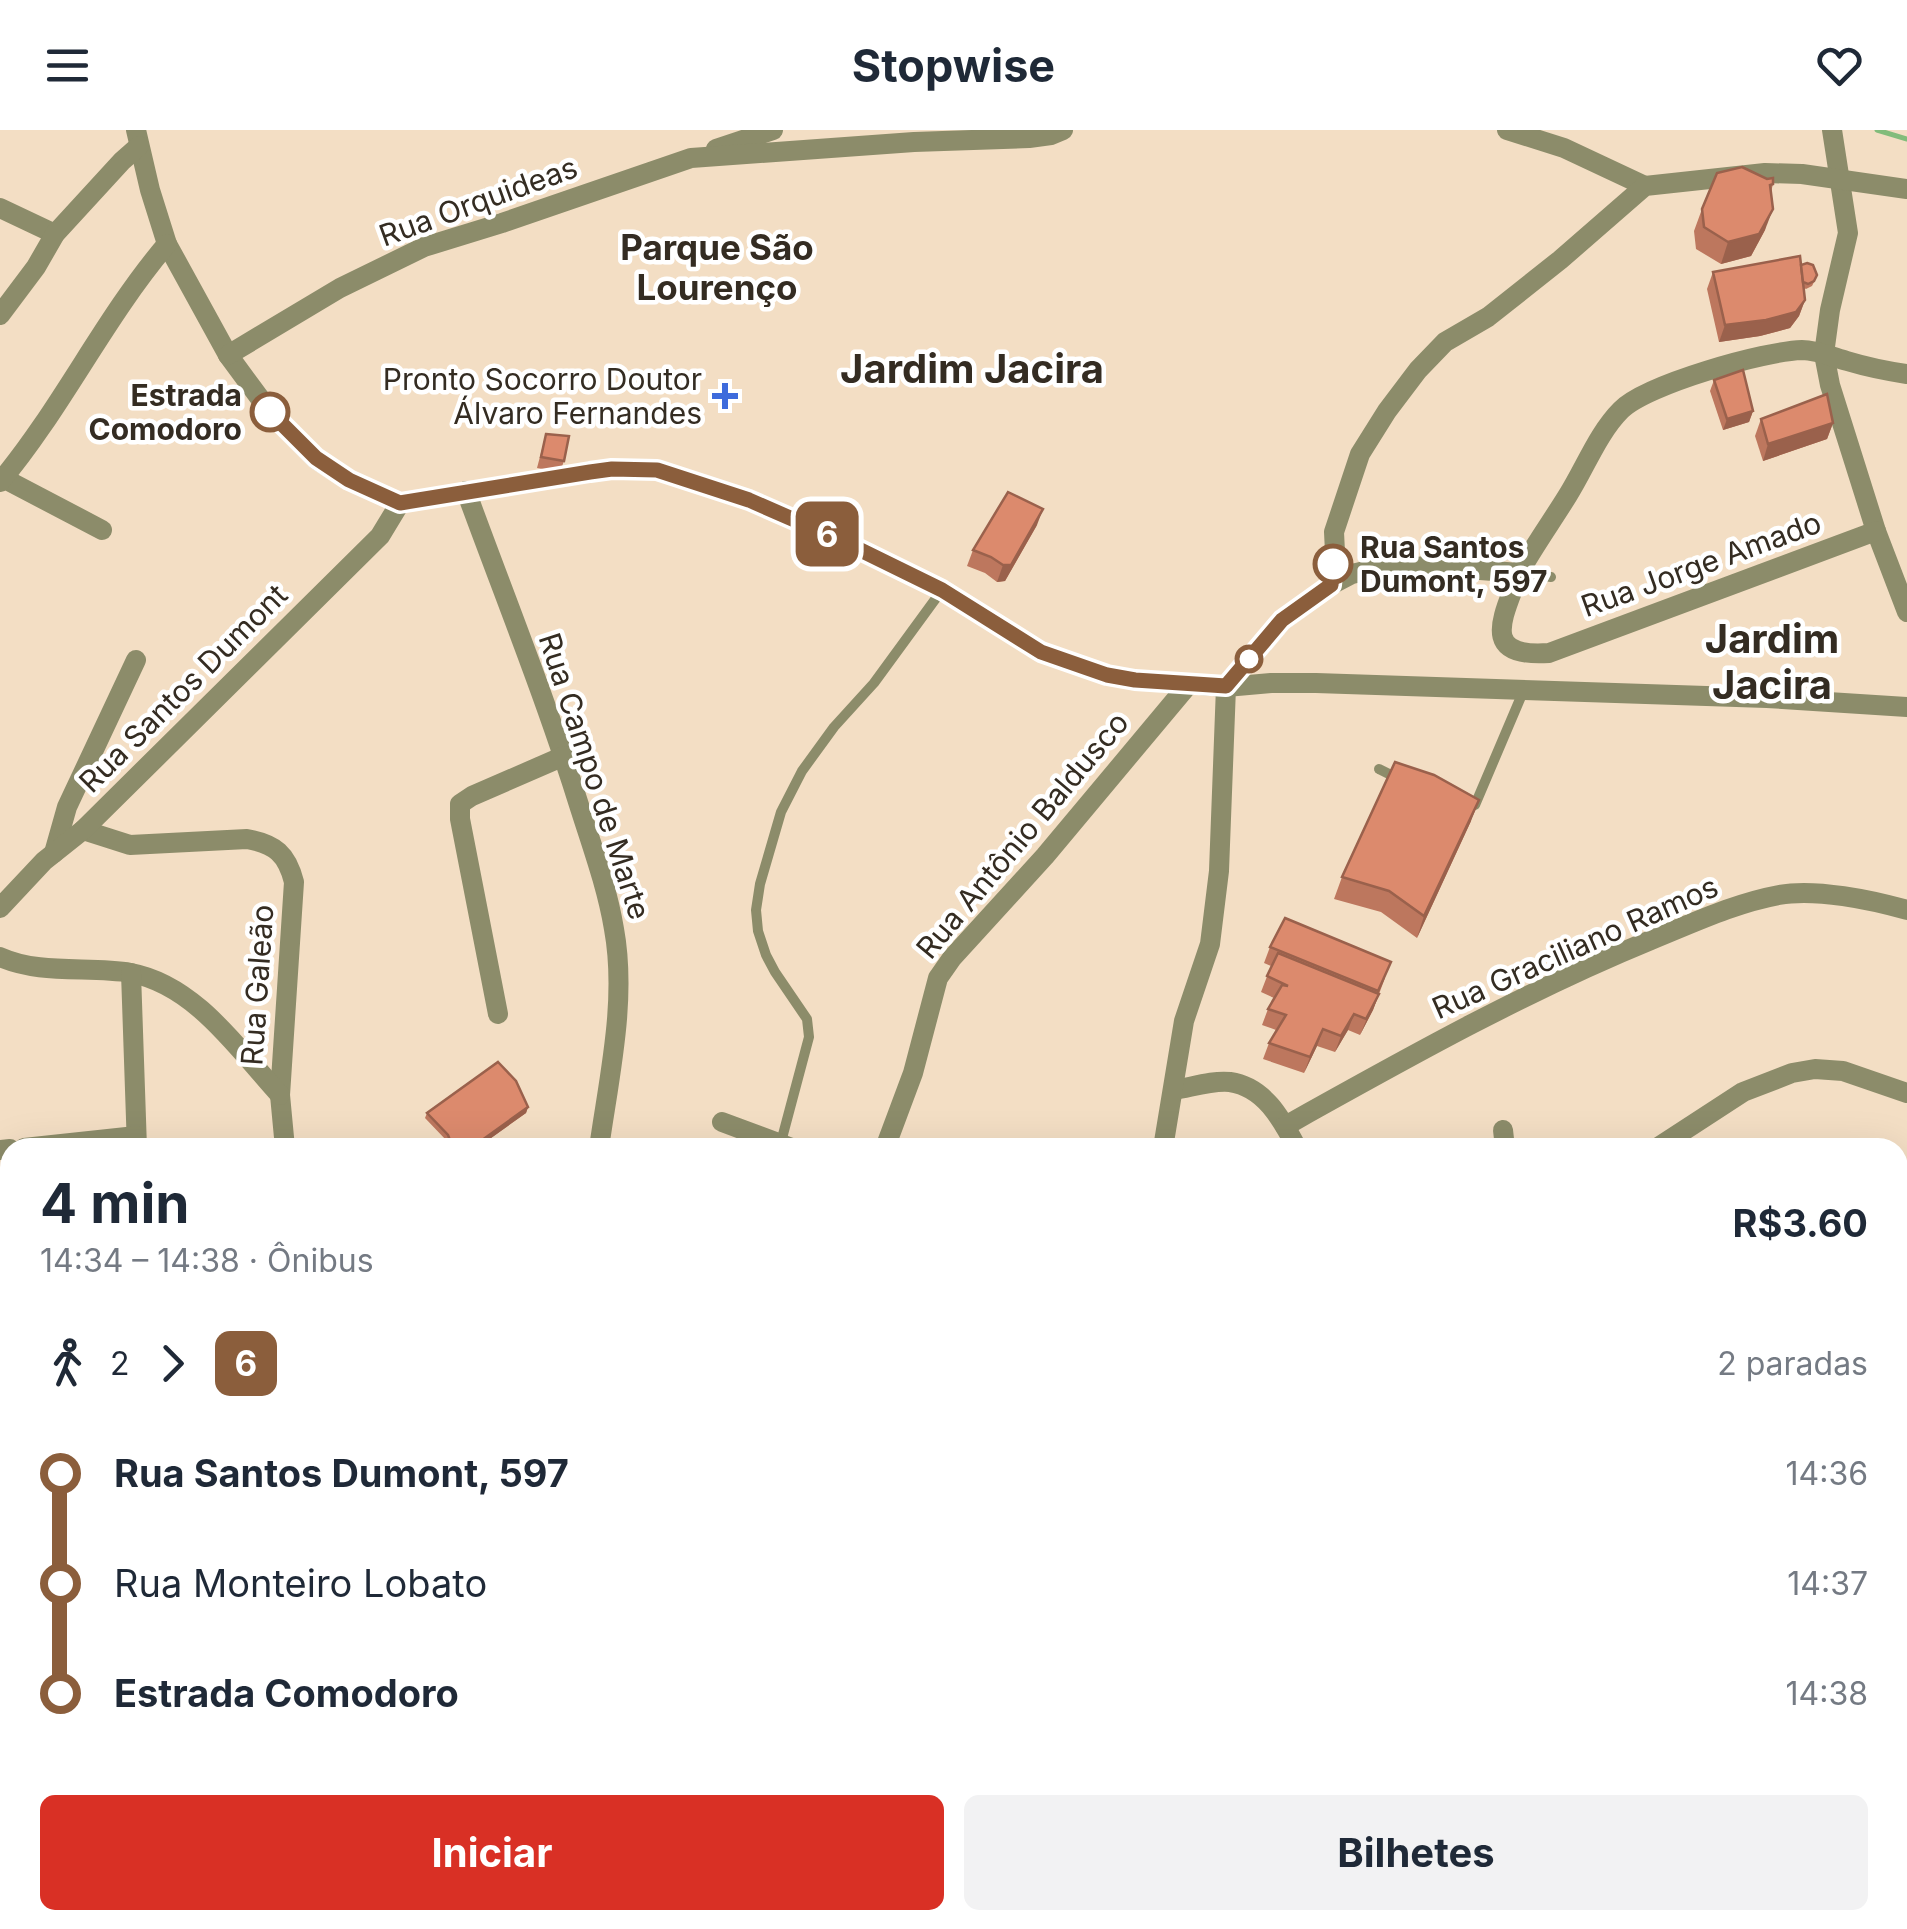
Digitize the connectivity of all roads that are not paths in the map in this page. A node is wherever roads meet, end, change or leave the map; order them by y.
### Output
1 (773, 130) edge
2 (1064, 130) edge
3 (1507, 130) edge
4 (1832, 130) edge
5 (138, 138) edge
6 (690, 158) junction
7 (1839, 181) junction
8 (1645, 186) junction
9 (1907, 189) edge
10 (0, 208) edge
11 (55, 234) junction
12 (167, 244) junction
13 (0, 316) edge
14 (228, 354) junction
15 (1824, 354) junction
16 (1907, 374) edge
17 (2, 480) edge
18 (466, 491) junction
19 (400, 503) junction
20 (102, 530) dead end
21 (1876, 531) junction
22 (1518, 573) junction
23 (1551, 577) dead end
24 (1331, 585) junction
25 (942, 590) junction
26 (1907, 612) edge
27 (136, 660) dead end
28 (1188, 684) junction
29 (1226, 686) junction
30 (1524, 690) junction
31 (1907, 707) edge
32 (564, 756) junction
33 (1379, 769) dead end
34 (1411, 785) edge
35 (1459, 809) edge
36 (83, 830) junction
37 (54, 854) junction
38 (0, 908) edge
39 (1907, 910) edge
40 (0, 956) edge
41 (130, 973) junction
42 (498, 1014) dead end
43 (1174, 1090) junction
44 (1907, 1094) edge
45 (280, 1095) junction
46 (722, 1122) dead end
47 (1285, 1126) junction
48 (136, 1138) edge
49 (284, 1138) edge
50 (601, 1138) edge
51 (767, 1138) edge
52 (788, 1138) edge
53 (889, 1138) edge
54 (1165, 1138) edge
55 (1292, 1138) edge
56 (1673, 1138) edge

1 - 6 street
2 - 6 street, Rua Orquideas
3 - 8 street
4 - 7 street
5 - 11 street
5 - 12 street
6 - 14 street, Rua Orquideas
7 - 8 street
7 - 9 street
7 - 15 street
8 - 24 street
10 - 11 street
11 - 13 street
12 - 14 street
12 - 17 street
14 - 19 street
15 - 16 street
15 - 21 street
15 - 22 street
17 - 20 street
18 - 19 street
18 - 25 street
18 - 32 street, Rua Campo de Marte
19 - 36 street, Rua Santos Dumont
21 - 22 street, Rua Jorge Amado
21 - 26 street
22 - 23 lane
22 - 24 street
24 - 29 street
25 - 28 street
25 - 52 lane
27 - 37 street
28 - 29 street
28 - 53 street, Rua Antônio Baldusco
29 - 30 street
29 - 43 street
30 - 31 street
30 - 35 lane
32 - 42 street
32 - 50 street, Rua Campo de Marte
33 - 34 lane
36 - 37 street, Rua Santos Dumont
36 - 45 street, Rua Galeão
37 - 38 street, Rua Santos Dumont
39 - 47 street, Rua Graciliano Ramos
40 - 41 street
41 - 45 street
41 - 48 street
43 - 47 street
43 - 54 street
44 - 56 street
45 - 49 street, Rua Galeão
46 - 51 street
47 - 55 street

